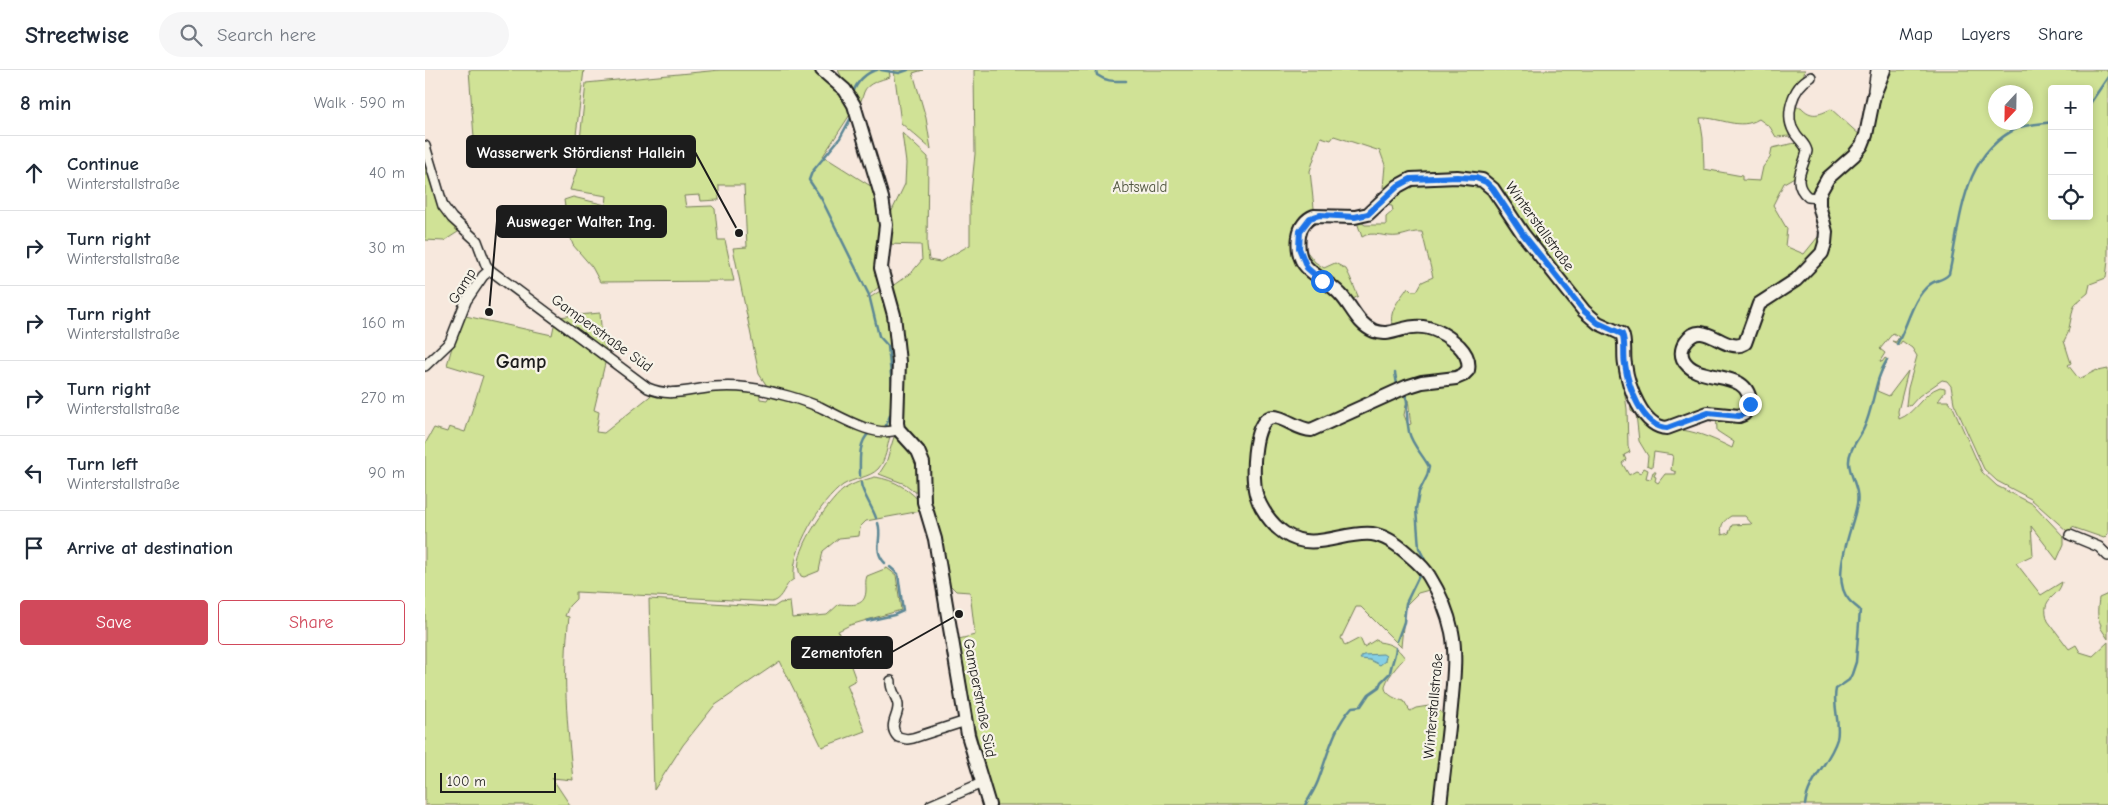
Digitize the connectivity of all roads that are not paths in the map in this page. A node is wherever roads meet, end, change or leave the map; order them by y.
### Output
1 (822, 70) edge
2 (1879, 72) edge
3 (1811, 77) dead end
4 (425, 146) edge
5 (1818, 198) junction
6 (490, 270) junction
7 (425, 366) edge
8 (899, 429) junction
9 (2070, 535) dead end
10 (2108, 556) edge
11 (891, 681) dead end
12 (965, 721) junction
13 (982, 783) junction
14 (931, 805) edge
15 (989, 805) edge
16 (1440, 805) edge

1 - 8 street
2 - 5 street
3 - 5 street
4 - 6 street, Gamperstraße Süd
5 - 16 street, Winterstallstraße
6 - 7 street, Gamp
6 - 8 street, Gamperstraße Süd
8 - 12 street, Gamperstraße Süd
9 - 10 street
11 - 12 street
12 - 13 street, Gamperstraße Süd
13 - 14 street
13 - 15 street, Gamperstraße Süd

